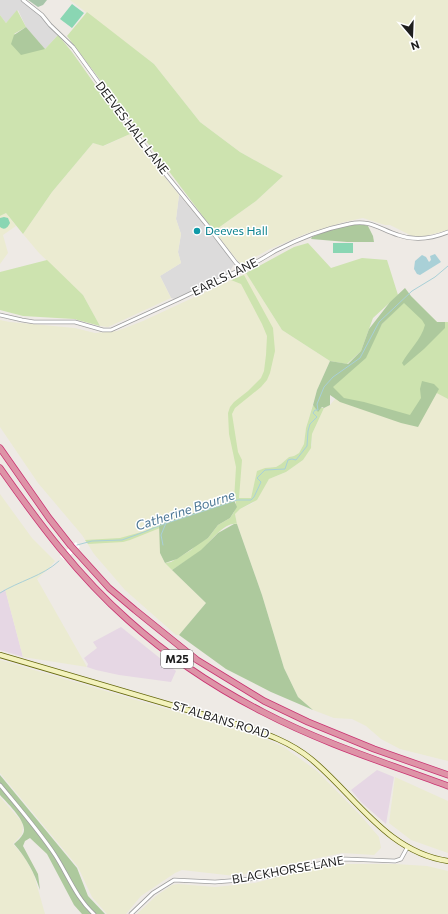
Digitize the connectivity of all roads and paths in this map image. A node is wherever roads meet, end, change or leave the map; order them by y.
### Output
1 (23, 0) edge
2 (448, 232) edge
3 (236, 263) junction
4 (243, 269) junction
5 (234, 273) junction
6 (0, 315) edge
7 (0, 448) edge
8 (0, 468) edge
9 (0, 655) edge
10 (448, 775) edge
11 (0, 785) edge
12 (448, 786) edge
13 (407, 848) junction
14 (448, 861) edge
15 (94, 914) edge
16 (131, 914) edge

1 - 3 street, DEEVES HALL LANE
2 - 4 street, EARLS LANE
3 - 4 street, DEEVES HALL LANE
3 - 5 street
4 - 5 street, EARLS LANE
5 - 6 street, EARLS LANE
7 - 10 highway, M25
8 - 12 highway, M25
9 - 13 main road, ST ALBANS ROAD
11 - 15 street
13 - 14 main road
13 - 16 street, BLACKHORSE LANE

